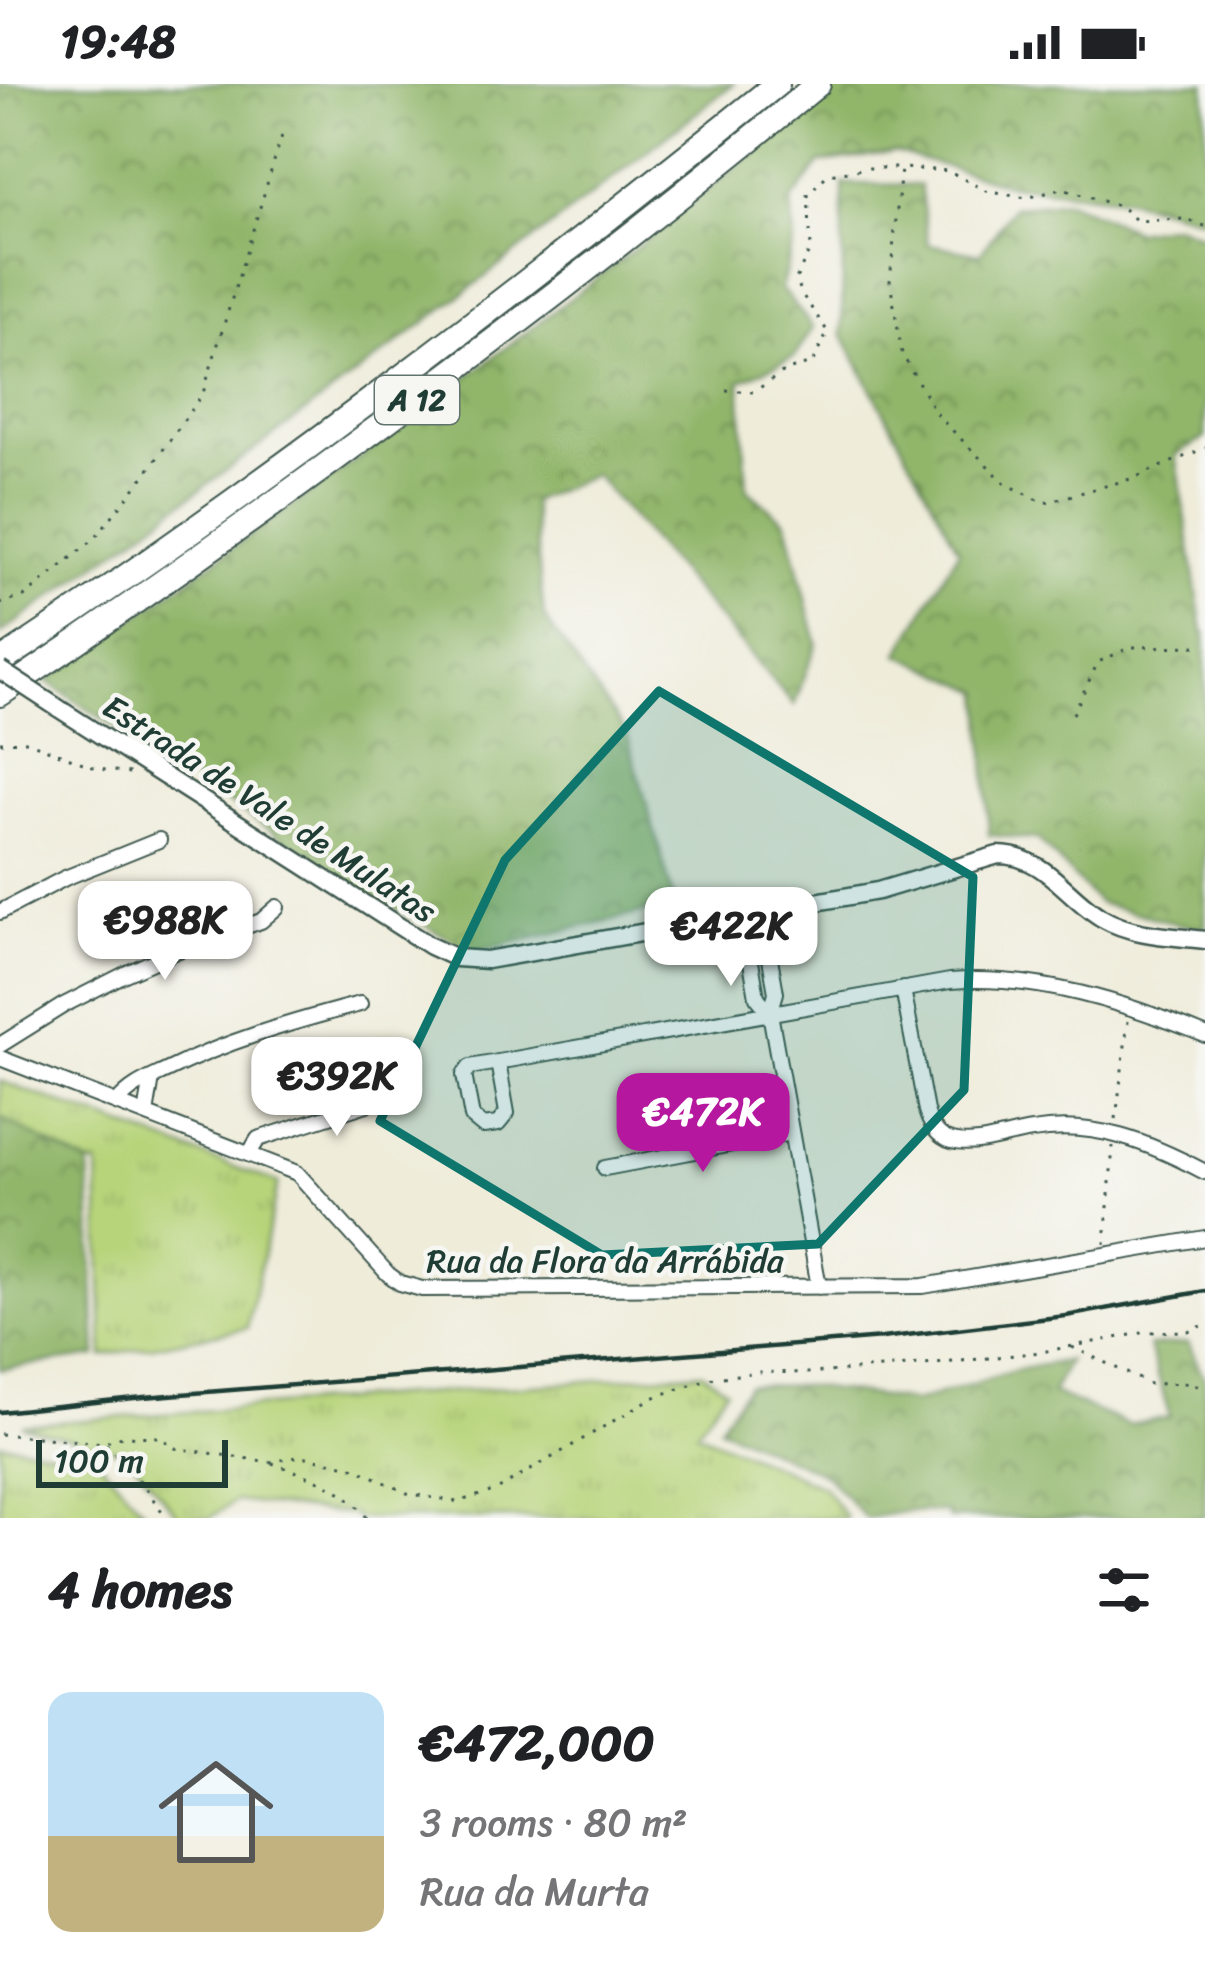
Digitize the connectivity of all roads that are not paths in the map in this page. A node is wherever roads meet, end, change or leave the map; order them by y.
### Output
1 (777, 84) edge
2 (818, 84) edge
3 (0, 666) edge
4 (0, 694) edge
5 (159, 840) dead end
6 (277, 907) dead end
7 (0, 912) edge
8 (762, 912) junction
9 (742, 915) junction
10 (766, 938) junction
11 (1205, 940) edge
12 (747, 941) junction
13 (903, 989) junction
14 (359, 1004) dead end
15 (770, 1013) junction
16 (26, 1029) junction
17 (1205, 1035) edge
18 (0, 1045) edge
19 (0, 1058) edge
20 (498, 1062) junction
21 (17, 1065) junction
22 (152, 1078) junction
23 (373, 1102) dead end
24 (117, 1103) junction
25 (146, 1114) junction
26 (286, 1128) junction
27 (791, 1133) junction
28 (249, 1154) junction
29 (274, 1163) junction
30 (605, 1168) dead end
31 (1205, 1172) edge
32 (1205, 1238) edge
33 (819, 1287) junction

1 - 3 highway, A 12
2 - 4 highway, A 12
3 - 9 street, Estrada de Vale de Mulatas, bridge
5 - 7 street
6 - 16 street
8 - 9 street, Estrada de Vale de Mulatas
8 - 10 street
8 - 11 street, Estrada de Vale de Mulatas
9 - 12 street
10 - 12 street
10 - 15 street
12 - 15 street
13 - 15 street
13 - 17 street
13 - 31 street
14 - 22 street
15 - 20 street
15 - 27 street
16 - 18 street
16 - 21 street
19 - 21 street, Rua da Flora da Arrábida
20 - 20 street
21 - 24 street, Rua da Flora da Arrábida
22 - 24 street
22 - 25 street
23 - 26 street
24 - 25 street, Rua da Flora da Arrábida
25 - 28 street, Rua da Flora da Arrábida
26 - 28 street
26 - 29 street
27 - 30 street
27 - 33 street
28 - 29 street, Rua da Flora da Arrábida
29 - 33 street, Rua da Flora da Arrábida
32 - 33 street, Rua da Flora da Arrábida

